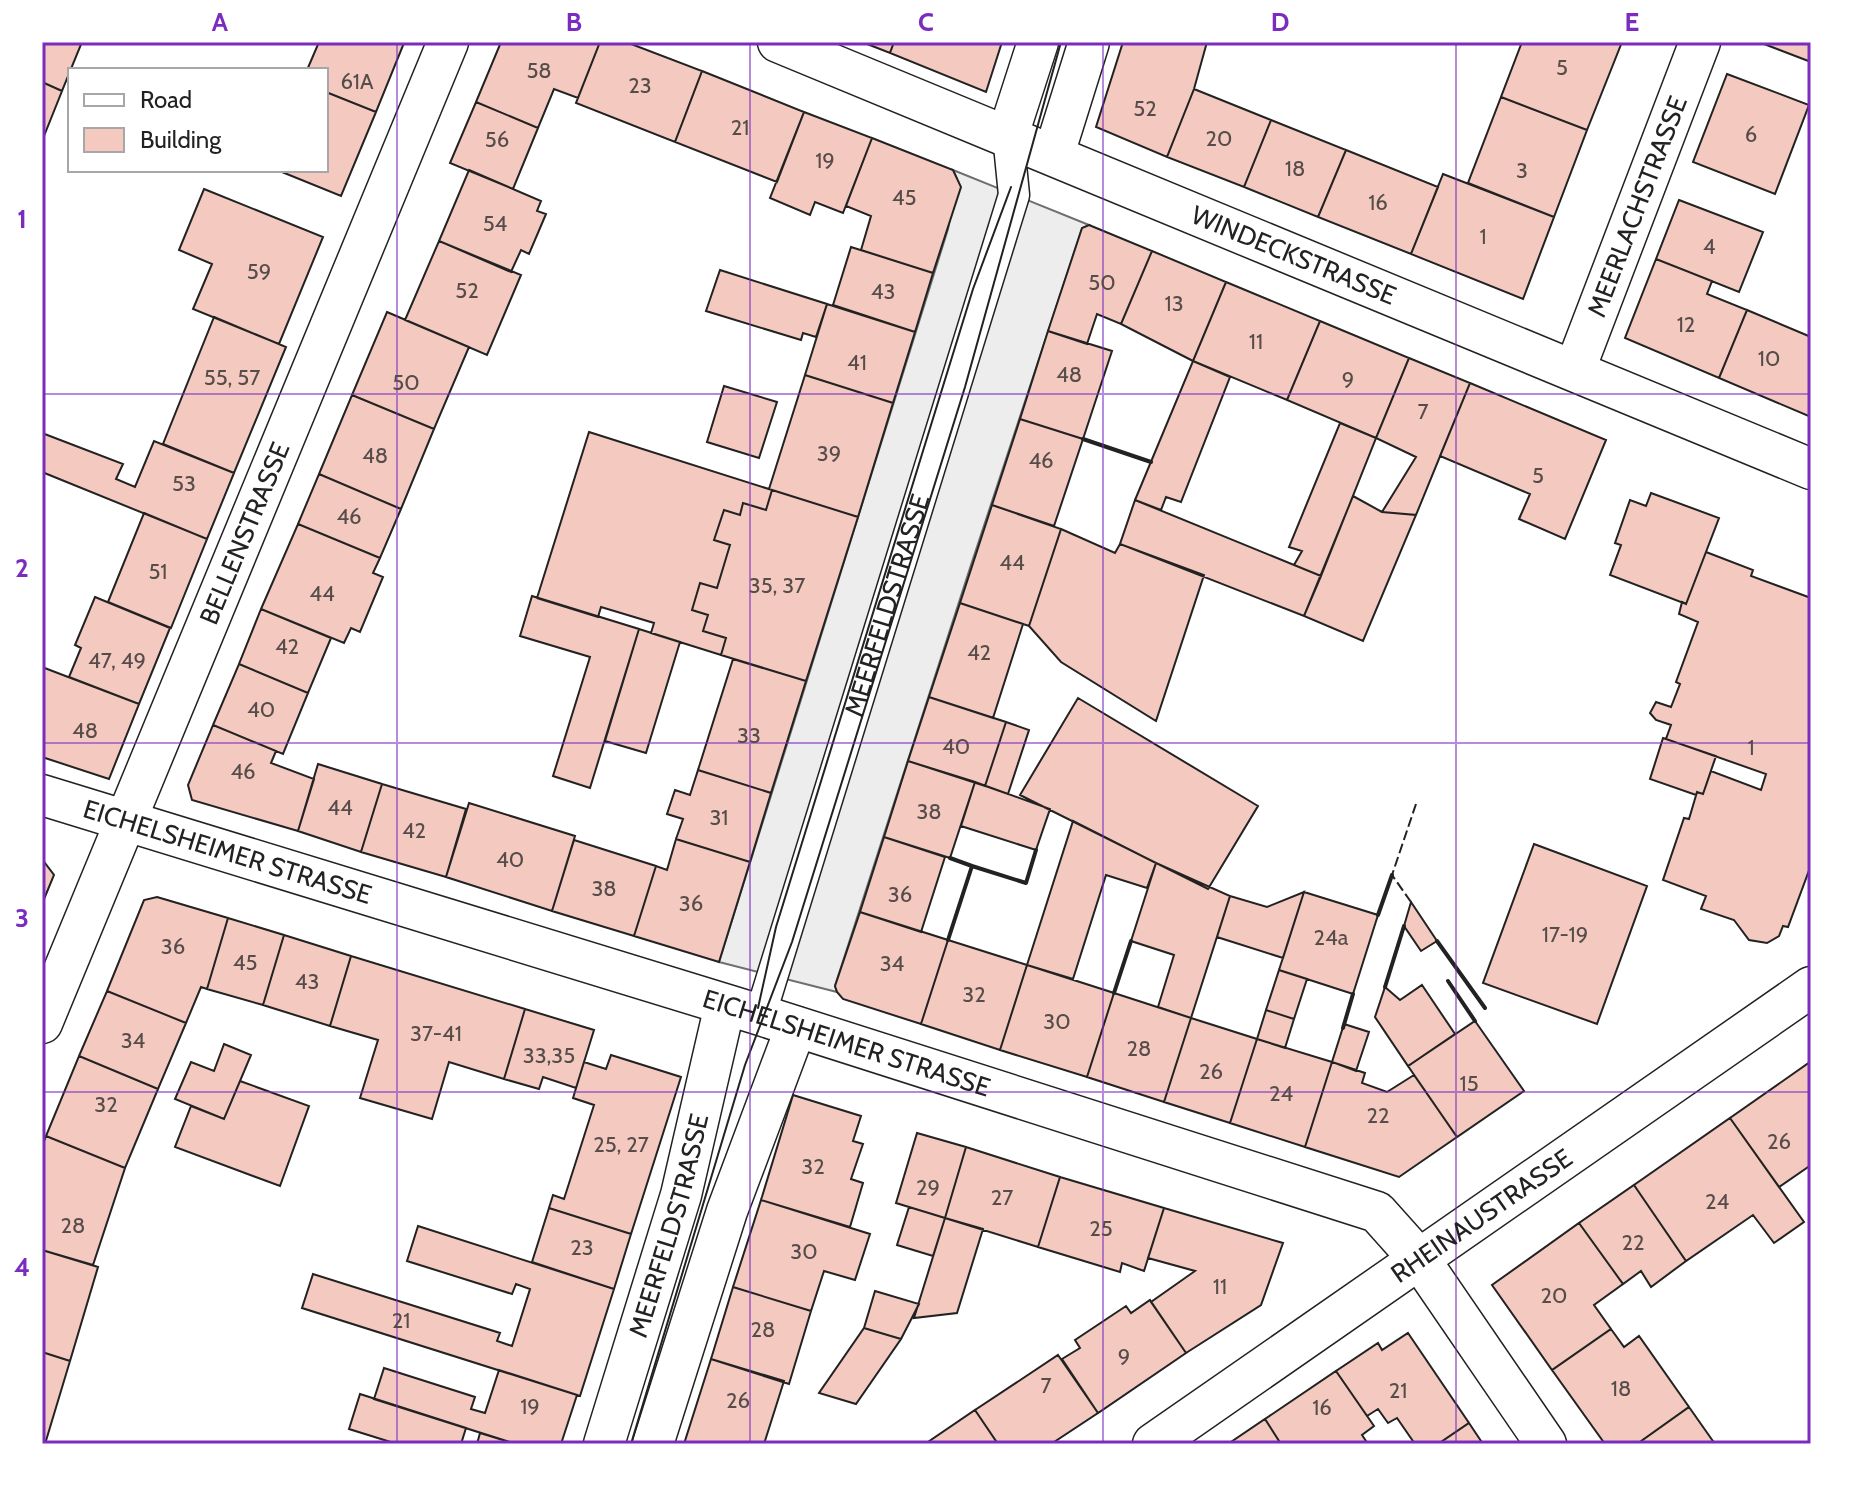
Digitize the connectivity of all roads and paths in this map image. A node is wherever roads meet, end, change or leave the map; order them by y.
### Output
1 (448, 42) edge
2 (778, 42) edge
3 (1038, 42) edge
4 (1089, 42) edge
5 (1700, 42) edge
6 (1008, 135) junction
7 (1054, 154) junction
8 (1014, 195) junction
9 (1575, 369) junction
10 (1811, 469) edge
11 (42, 795) edge
12 (126, 821) junction
13 (1811, 987) edge
14 (761, 1016) junction
15 (42, 1023) edge
16 (1420, 1260) junction
17 (604, 1444) edge
18 (653, 1444) edge
19 (1153, 1444) edge
20 (1546, 1444) edge

1 - 12 street, BELLENSTRASSE
2 - 6 street, WINDECKSTRASSE
3 - 6 street, MEERFELDSTRASSE
4 - 7 street, MEERFELDSTRASSE
5 - 9 street, MEERLACHSTRASSE
6 - 7 street, WINDECKSTRASSE
6 - 8 street, MEERFELDSTRASSE
7 - 8 street, MEERFELDSTRASSE
7 - 9 street, WINDECKSTRASSE
8 - 14 street, MEERFELDSTRASSE
9 - 10 street, WINDECKSTRASSE
11 - 12 street, EICHELSHEIMER STRASSE
12 - 14 street, EICHELSHEIMER STRASSE
12 - 15 street, BELLENSTRASSE
13 - 16 street, RHEINAUSTRASSE
14 - 16 street, EICHELSHEIMER STRASSE
14 - 17 street, MEERFELDSTRASSE
14 - 18 street, MEERFELDSTRASSE
16 - 19 street, RHEINAUSTRASSE
16 - 20 street, EICHELSHEIMER STRASSE

